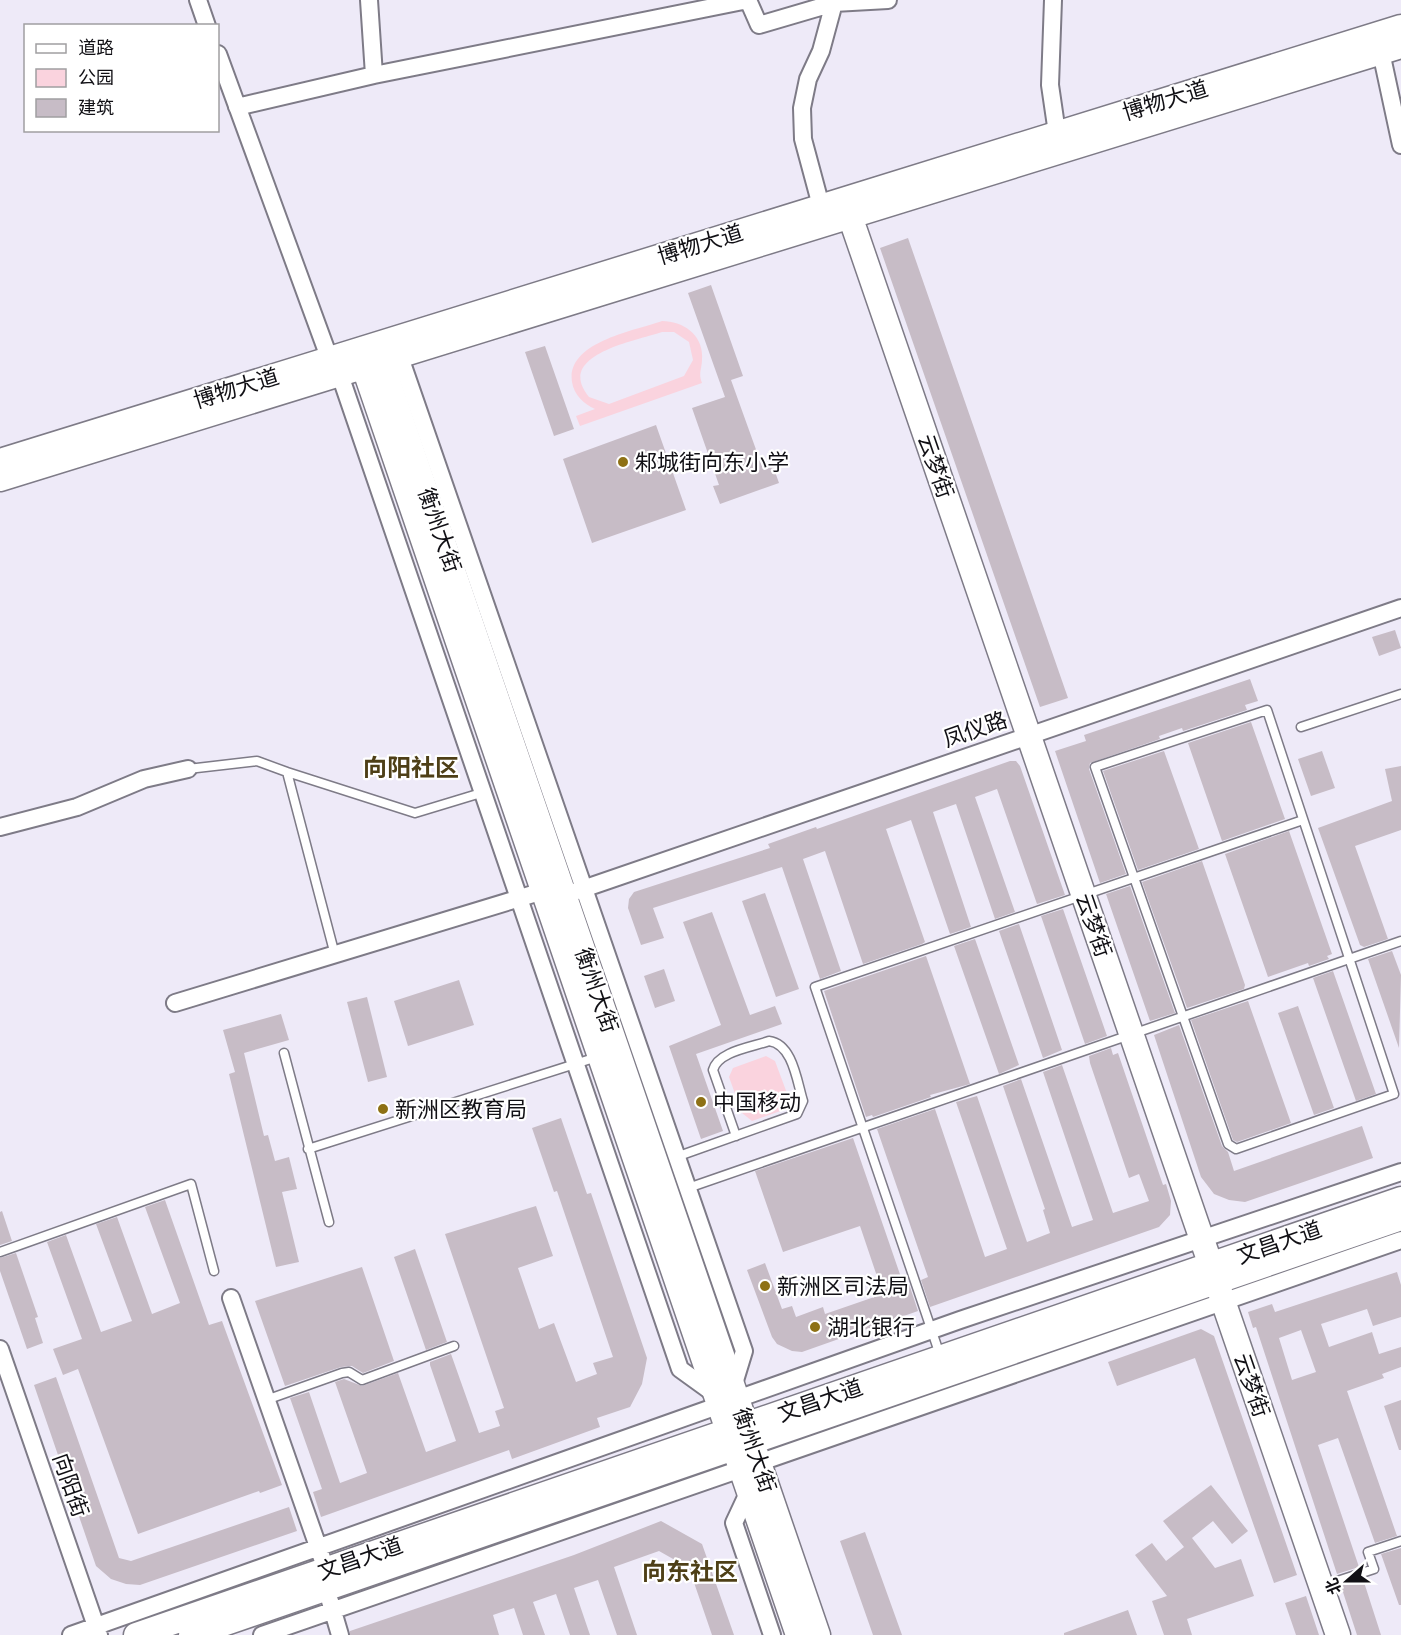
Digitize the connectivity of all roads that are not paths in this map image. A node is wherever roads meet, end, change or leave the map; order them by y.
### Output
1 (198, 0) edge
2 (369, 0) edge
3 (748, 0) edge
4 (888, 0) edge
5 (1053, 0) edge
6 (834, 3) junction
7 (206, 24) edge
8 (1401, 27) edge
9 (1391, 49) edge
10 (219, 57) edge
11 (374, 75) junction
12 (237, 106) junction
13 (1057, 133) junction
14 (1401, 145) edge
15 (821, 206) junction
16 (850, 216) junction
17 (376, 357) junction
18 (335, 368) junction
19 (0, 461) edge
20 (0, 479) edge
21 (1401, 608) edge
22 (1401, 694) edge
23 (1301, 727) dead end
24 (1029, 735) junction
25 (188, 769) joint
26 (287, 772) junction
27 (481, 793) junction
28 (1303, 820) junction
29 (0, 827) edge
30 (1134, 878) junction
31 (564, 892) junction
32 (1084, 895) junction
33 (518, 899) junction
34 (1401, 941) edge
35 (335, 955) junction
36 (1349, 959) junction
37 (176, 1003) dead end
38 (1183, 1016) junction
39 (1131, 1033) junction
40 (284, 1053) dead end
41 (600, 1056) junction
42 (574, 1064) junction
43 (862, 1127) junction
44 (736, 1136) junction
45 (308, 1149) junction
46 (667, 1160) junction
47 (1401, 1172) edge
48 (688, 1188) junction
49 (1401, 1199) edge
50 (1401, 1218) edge
51 (329, 1222) dead end
52 (1202, 1239) junction
53 (1401, 1240) edge
54 (0, 1252) edge
55 (214, 1271) dead end
56 (1217, 1283) junction
57 (231, 1298) dead end
58 (932, 1330) junction
59 (454, 1346) dead end
60 (0, 1349) edge
61 (941, 1358) junction
62 (726, 1397) junction
63 (266, 1400) junction
64 (744, 1453) junction
65 (1401, 1541) edge
66 (326, 1579) junction
67 (1321, 1586) junction
68 (97, 1631) edge
69 (71, 1635) edge
70 (136, 1635) edge
71 (191, 1635) edge
72 (262, 1635) edge
73 (340, 1635) edge
74 (772, 1635) edge
75 (798, 1635) edge
76 (818, 1635) edge
77 (1338, 1635) edge

1 - 7 street
2 - 11 street
3 - 6 street
3 - 11 street
4 - 6 street
5 - 13 street
6 - 15 street
8 - 13 main road, 博物大道
9 - 14 street
9 - 16 main road, 博物大道
10 - 12 street
11 - 12 street
12 - 18 street
13 - 15 main road, 博物大道
15 - 17 main road, 博物大道
16 - 17 main road, 博物大道
16 - 24 main road, 云梦街
17 - 18 main road, 博物大道
17 - 31 main road, 衡州大街
17 - 31 street
18 - 19 main road, 博物大道
18 - 20 main road, 博物大道
18 - 27 street
21 - 24 street, 凤仪路
22 - 23 lane
24 - 31 street, 凤仪路
24 - 32 main road, 云梦街
25 - 26 lane
25 - 29 street
26 - 27 lane
26 - 35 lane
27 - 33 street
28 - 30 lane
28 - 30 lane
28 - 36 lane
30 - 32 lane
30 - 38 lane
31 - 33 street, 凤仪路
31 - 41 main road, 衡州大街
31 - 46 main road, 衡州大街
32 - 39 main road, 云梦街
32 - 43 lane
33 - 35 street, 凤仪路
33 - 42 street
34 - 36 lane
35 - 37 street, 凤仪路
36 - 38 lane
36 - 38 lane
38 - 39 lane
39 - 43 lane
39 - 52 main road, 云梦街
40 - 45 lane
41 - 42 lane
41 - 62 main road, 衡州大街
42 - 45 lane
42 - 62 street
43 - 48 lane
43 - 58 lane
44 - 44 lane
44 - 46 lane
45 - 51 lane
46 - 48 street
46 - 62 main road, 衡州大街
47 - 52 street
48 - 62 street
49 - 56 main road, 文昌大道
50 - 56 main road, 文昌大道
52 - 56 main road, 云梦街
52 - 58 street
53 - 56 street
54 - 55 lane
56 - 61 main road, 文昌大道
56 - 64 main road, 文昌大道
56 - 67 main road, 云梦街
57 - 63 street
58 - 61 lane
58 - 62 street
59 - 63 lane
60 - 68 street, 向阳街
61 - 64 main road, 文昌大道
62 - 64 main road, 衡州大街
62 - 66 street
63 - 66 street
64 - 66 main road, 文昌大道
64 - 66 street
64 - 74 street
64 - 75 main road, 衡州大街
64 - 76 main road, 衡州大街
65 - 67 lane
66 - 68 street
66 - 70 main road, 文昌大道
66 - 71 main road, 文昌大道
66 - 72 street
66 - 73 street
67 - 77 main road, 云梦街
68 - 69 street

